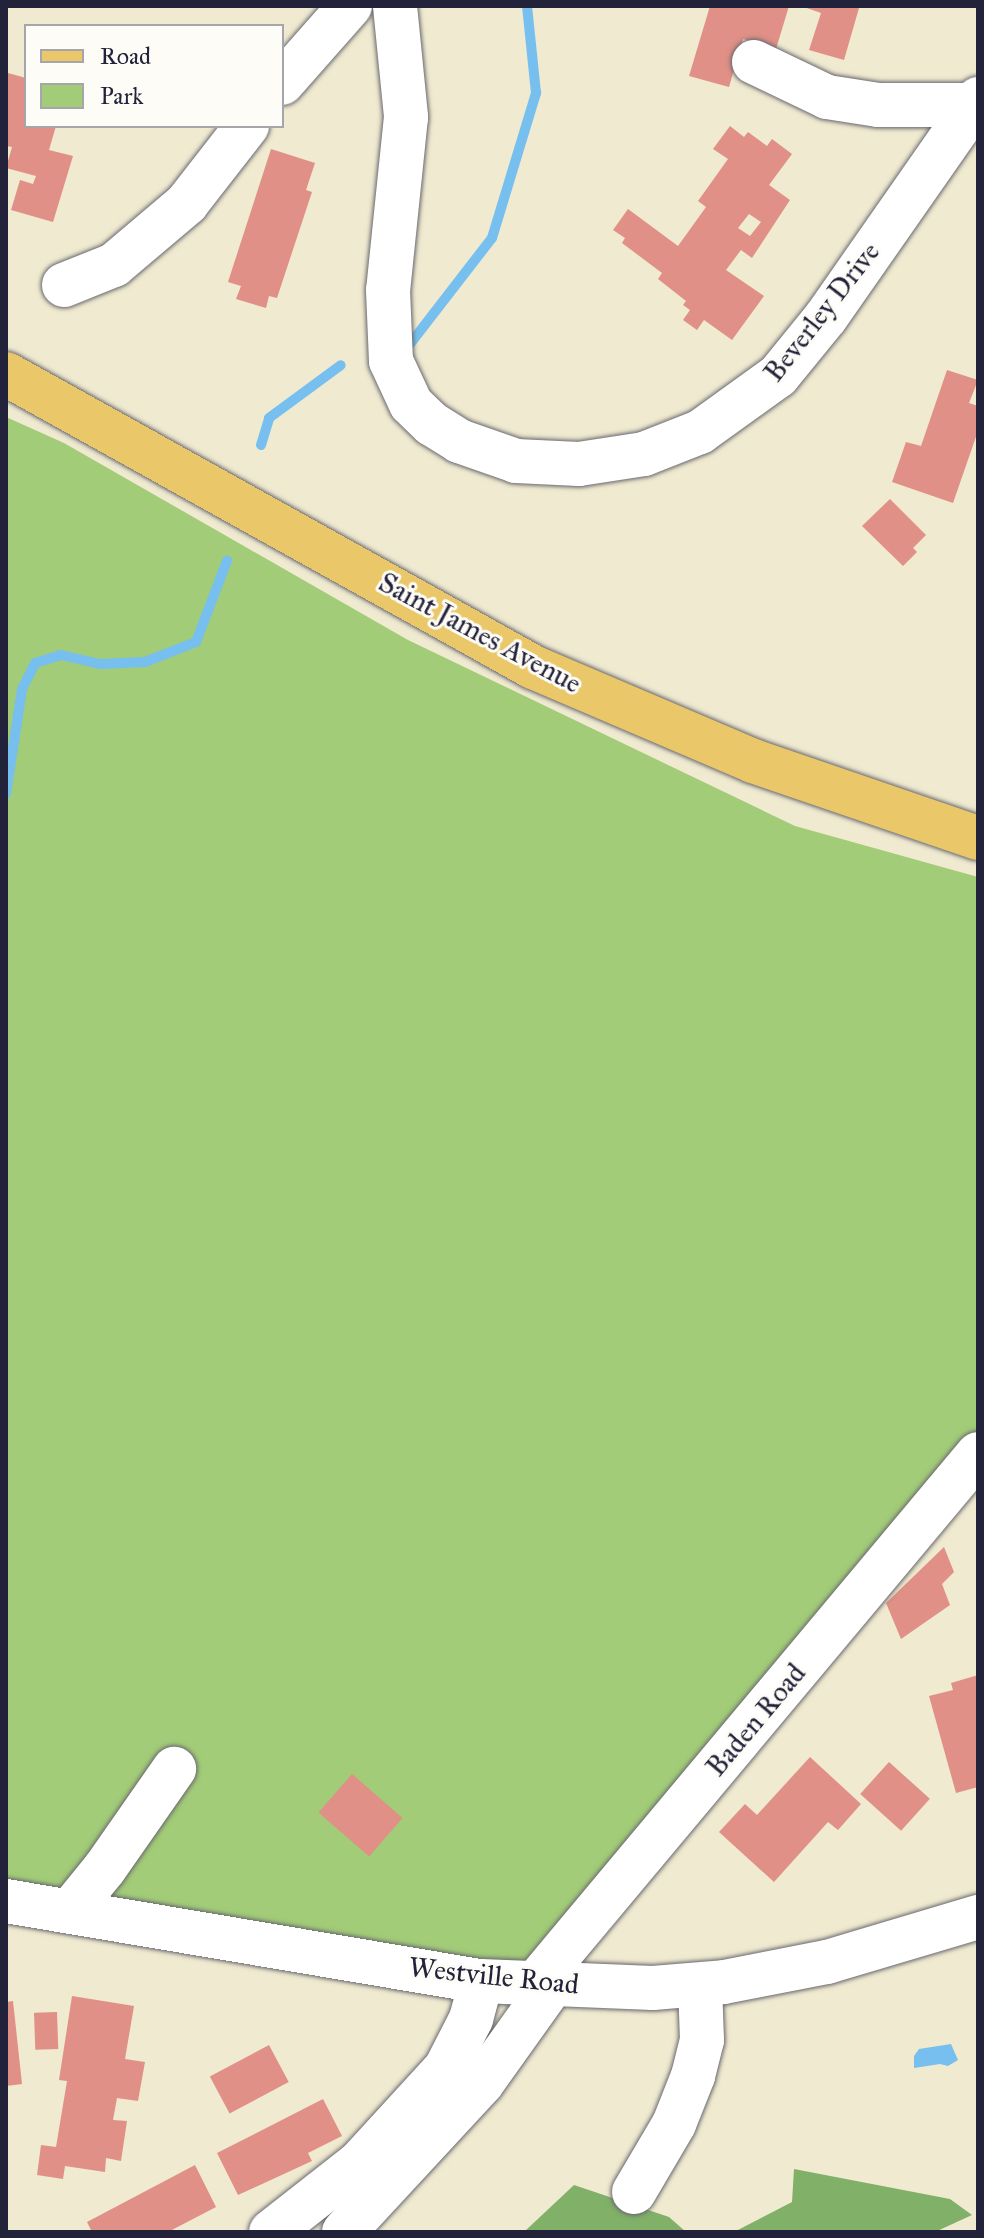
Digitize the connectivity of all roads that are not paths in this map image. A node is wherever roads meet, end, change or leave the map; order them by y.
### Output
1 (350, 6) edge
2 (395, 6) edge
3 (754, 62) dead end
4 (284, 81) edge
5 (976, 102) edge
6 (245, 128) edge
7 (64, 285) dead end
8 (6, 374) edge
9 (978, 838) edge
10 (978, 1454) edge
11 (174, 1769) dead end
12 (6, 1901) edge
13 (70, 1911) junction
14 (978, 1917) edge
15 (481, 1981) junction
16 (543, 1985) junction
17 (700, 1985) junction
18 (634, 2192) dead end
19 (271, 2232) edge
20 (344, 2232) edge

1 - 4 street
2 - 5 street, Beverley Drive
3 - 5 street
6 - 7 street
8 - 9 main road, Saint James Avenue
10 - 16 street, Baden Road
11 - 13 street
12 - 13 street, Westville Road
13 - 15 street, Westville Road
14 - 17 street, Westville Road
15 - 16 street, Westville Road
15 - 19 street
16 - 17 street, Westville Road
16 - 20 street, Baden Road
17 - 18 street

